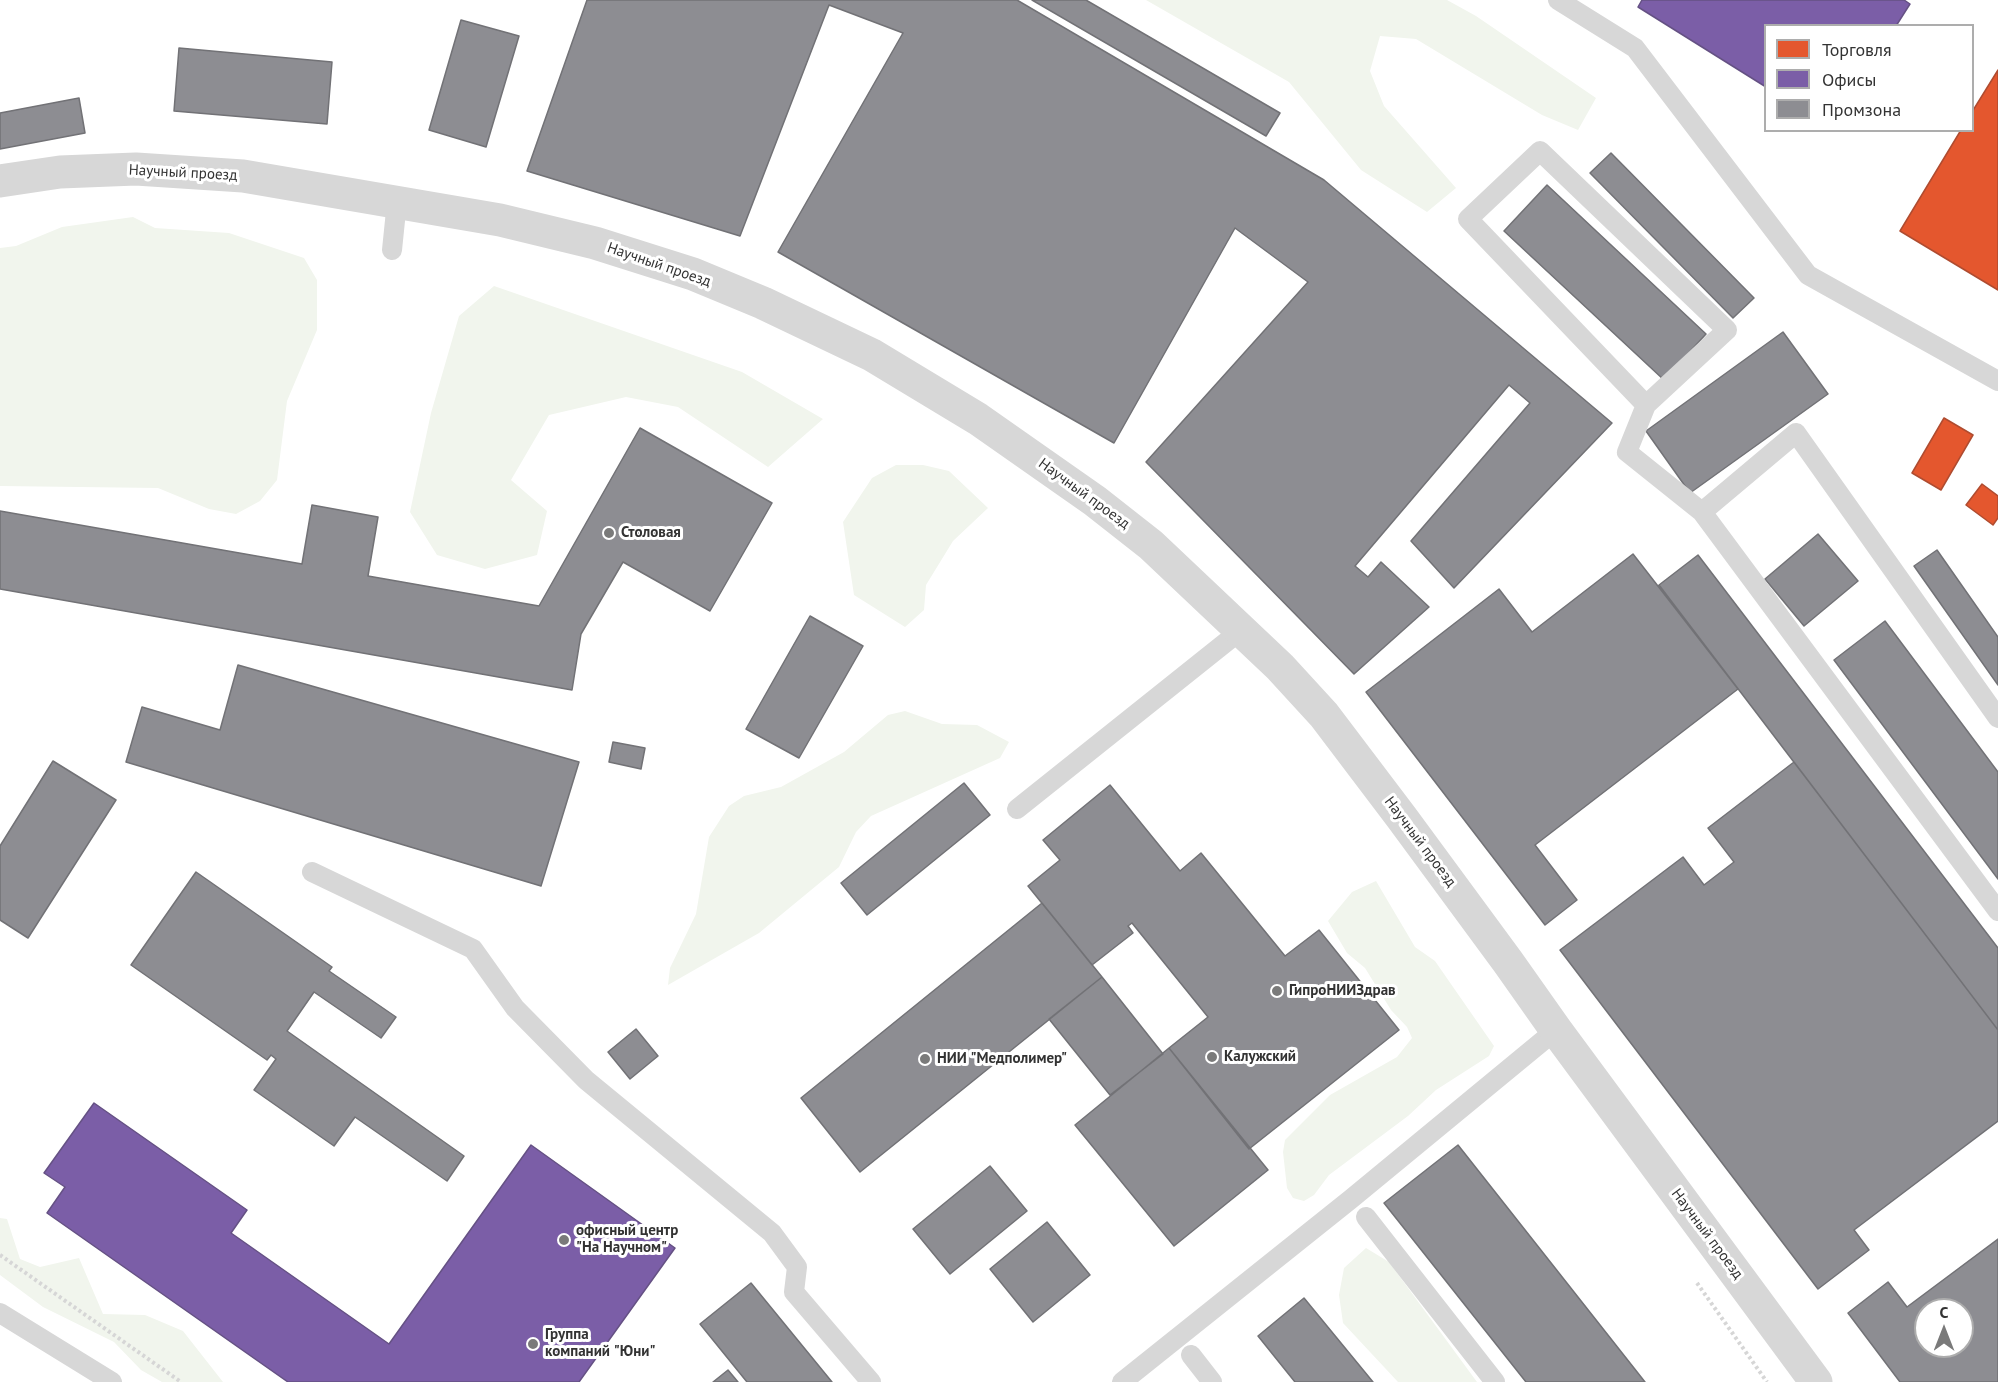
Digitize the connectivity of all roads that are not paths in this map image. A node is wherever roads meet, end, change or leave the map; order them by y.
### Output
1 (1558, 0) edge
2 (0, 181) edge
3 (397, 201) junction
4 (392, 250) dead end
5 (1998, 381) edge
6 (1646, 405) junction
7 (1702, 512) junction
8 (1240, 631) junction
9 (1998, 718) edge
10 (1017, 809) dead end
11 (312, 872) dead end
12 (1998, 911) edge
13 (1556, 1030) junction
14 (1366, 1217) dead end
15 (0, 1313) edge
16 (1191, 1355) dead end
17 (111, 1382) edge
18 (871, 1382) edge
19 (1122, 1382) edge
20 (1212, 1382) edge
21 (1495, 1382) edge
22 (1816, 1382) edge

1 - 5 lane
2 - 3 street, Научный проезд
3 - 4 lane
3 - 8 street, Научный проезд
6 - 6 lane
6 - 7 lane
7 - 9 lane
7 - 12 lane
8 - 10 lane
8 - 13 street, Научный проезд
11 - 18 lane
13 - 19 lane
13 - 22 street, Научный проезд
14 - 21 lane
15 - 17 lane
16 - 20 lane

